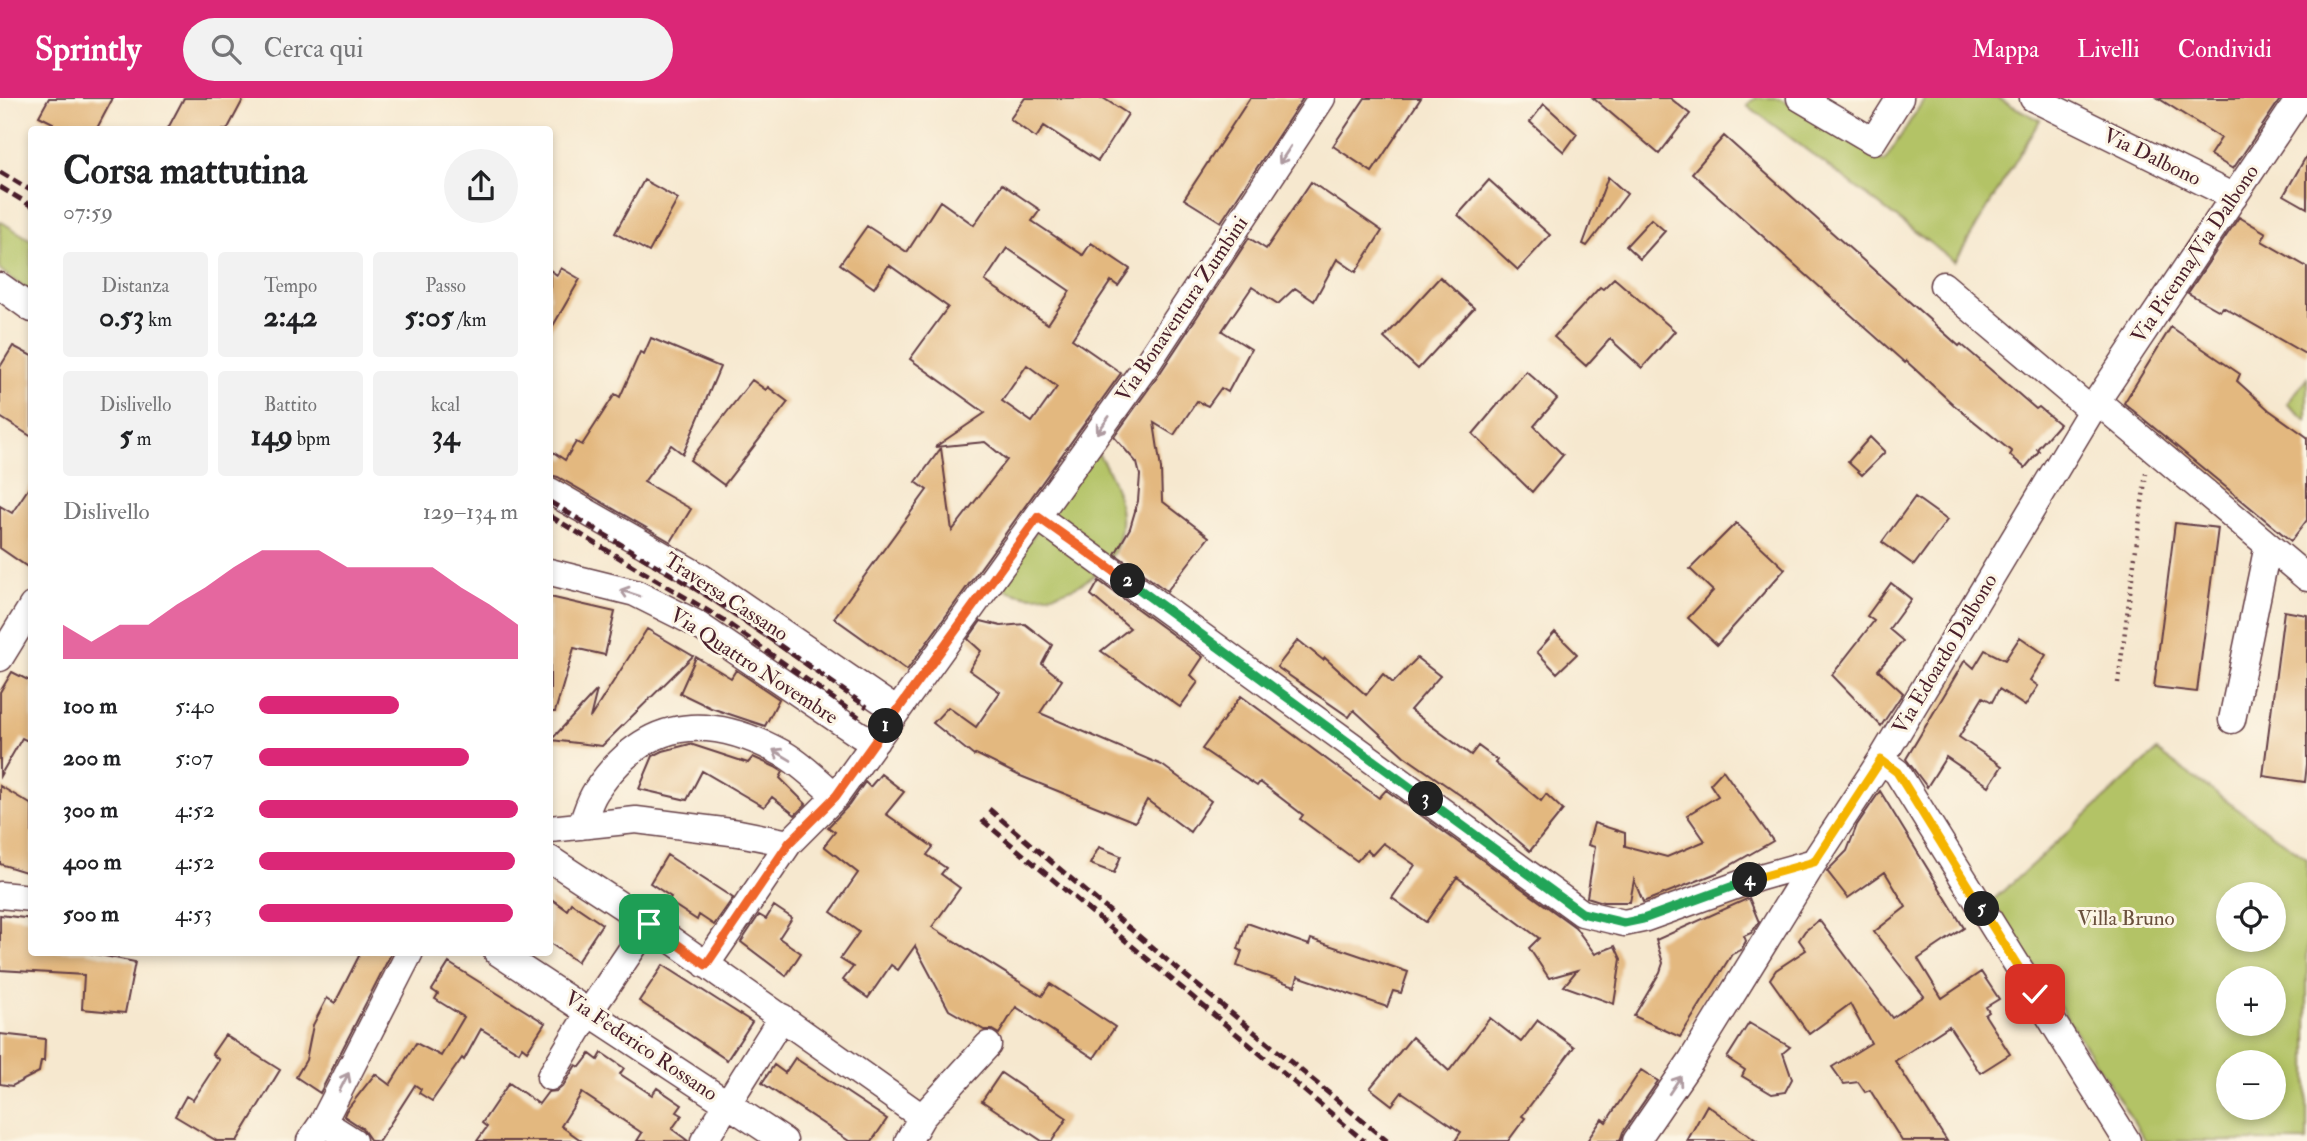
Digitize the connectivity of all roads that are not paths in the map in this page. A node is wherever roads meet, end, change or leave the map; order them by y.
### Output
1 (1322, 98) edge
2 (1800, 98) edge
3 (1900, 98) edge
4 (2033, 98) edge
5 (2300, 98) edge
6 (2234, 197) junction
7 (1943, 285) dead end
8 (0, 286) edge
9 (28, 306) edge
10 (2095, 406) junction
11 (553, 493) edge
12 (1038, 517) junction
13 (2268, 545) junction
14 (553, 573) edge
15 (2307, 578) edge
16 (28, 612) edge
17 (0, 658) edge
18 (897, 711) junction
19 (2232, 720) dead end
20 (876, 741) junction
21 (1881, 760) junction
22 (836, 796) junction
23 (581, 826) junction
24 (553, 830) edge
25 (789, 843) junction
26 (553, 861) edge
27 (1814, 862) junction
28 (0, 895) edge
29 (28, 898) edge
30 (649, 924) junction
31 (408, 956) edge
32 (503, 956) edge
33 (706, 965) junction
34 (590, 1011) junction
35 (782, 1017) junction
36 (988, 1045) dead end
37 (550, 1077) dead end
38 (727, 1104) junction
39 (922, 1117) junction
40 (316, 1132) edge
41 (353, 1141) edge
42 (704, 1141) edge
43 (784, 1141) edge
44 (908, 1141) edge
45 (1636, 1141) edge
46 (2127, 1141) edge

1 -> 12 street, Via Bonaventura Zumbini
2 - 3 street
4 - 6 street, Via Dalbono
5 - 6 street, Via Picenna/Via Dalbono
6 - 10 street, Via Picenna/Via Dalbono
7 - 10 street
8 - 9 street
10 - 13 street
10 - 21 street, Via Edoardo Dalbono
11 - 18 street, Traversa Cassano
12 - 18 street
12 - 27 street
13 - 15 street
13 - 19 street
20 -> 14 street, Via Quattro Novembre
16 - 17 street
18 - 20 street
20 - 22 street
21 - 27 street, Via Edoardo Dalbono
21 - 46 street
22 -> 23 street
22 - 25 street
23 - 24 street
23 - 25 street
25 - 33 street
26 - 30 street
45 -> 27 street, Via Edoardo Dalbono
28 - 29 street
30 - 33 street
30 - 34 street
40 -> 31 street
32 - 34 street, Via Federico Rossano
33 - 35 street
34 - 37 street
34 - 38 street, Via Federico Rossano
35 - 38 street
35 - 39 street
36 - 39 street
38 - 42 street
38 - 43 street, Via Federico Rossano
39 - 44 street
40 - 41 street

